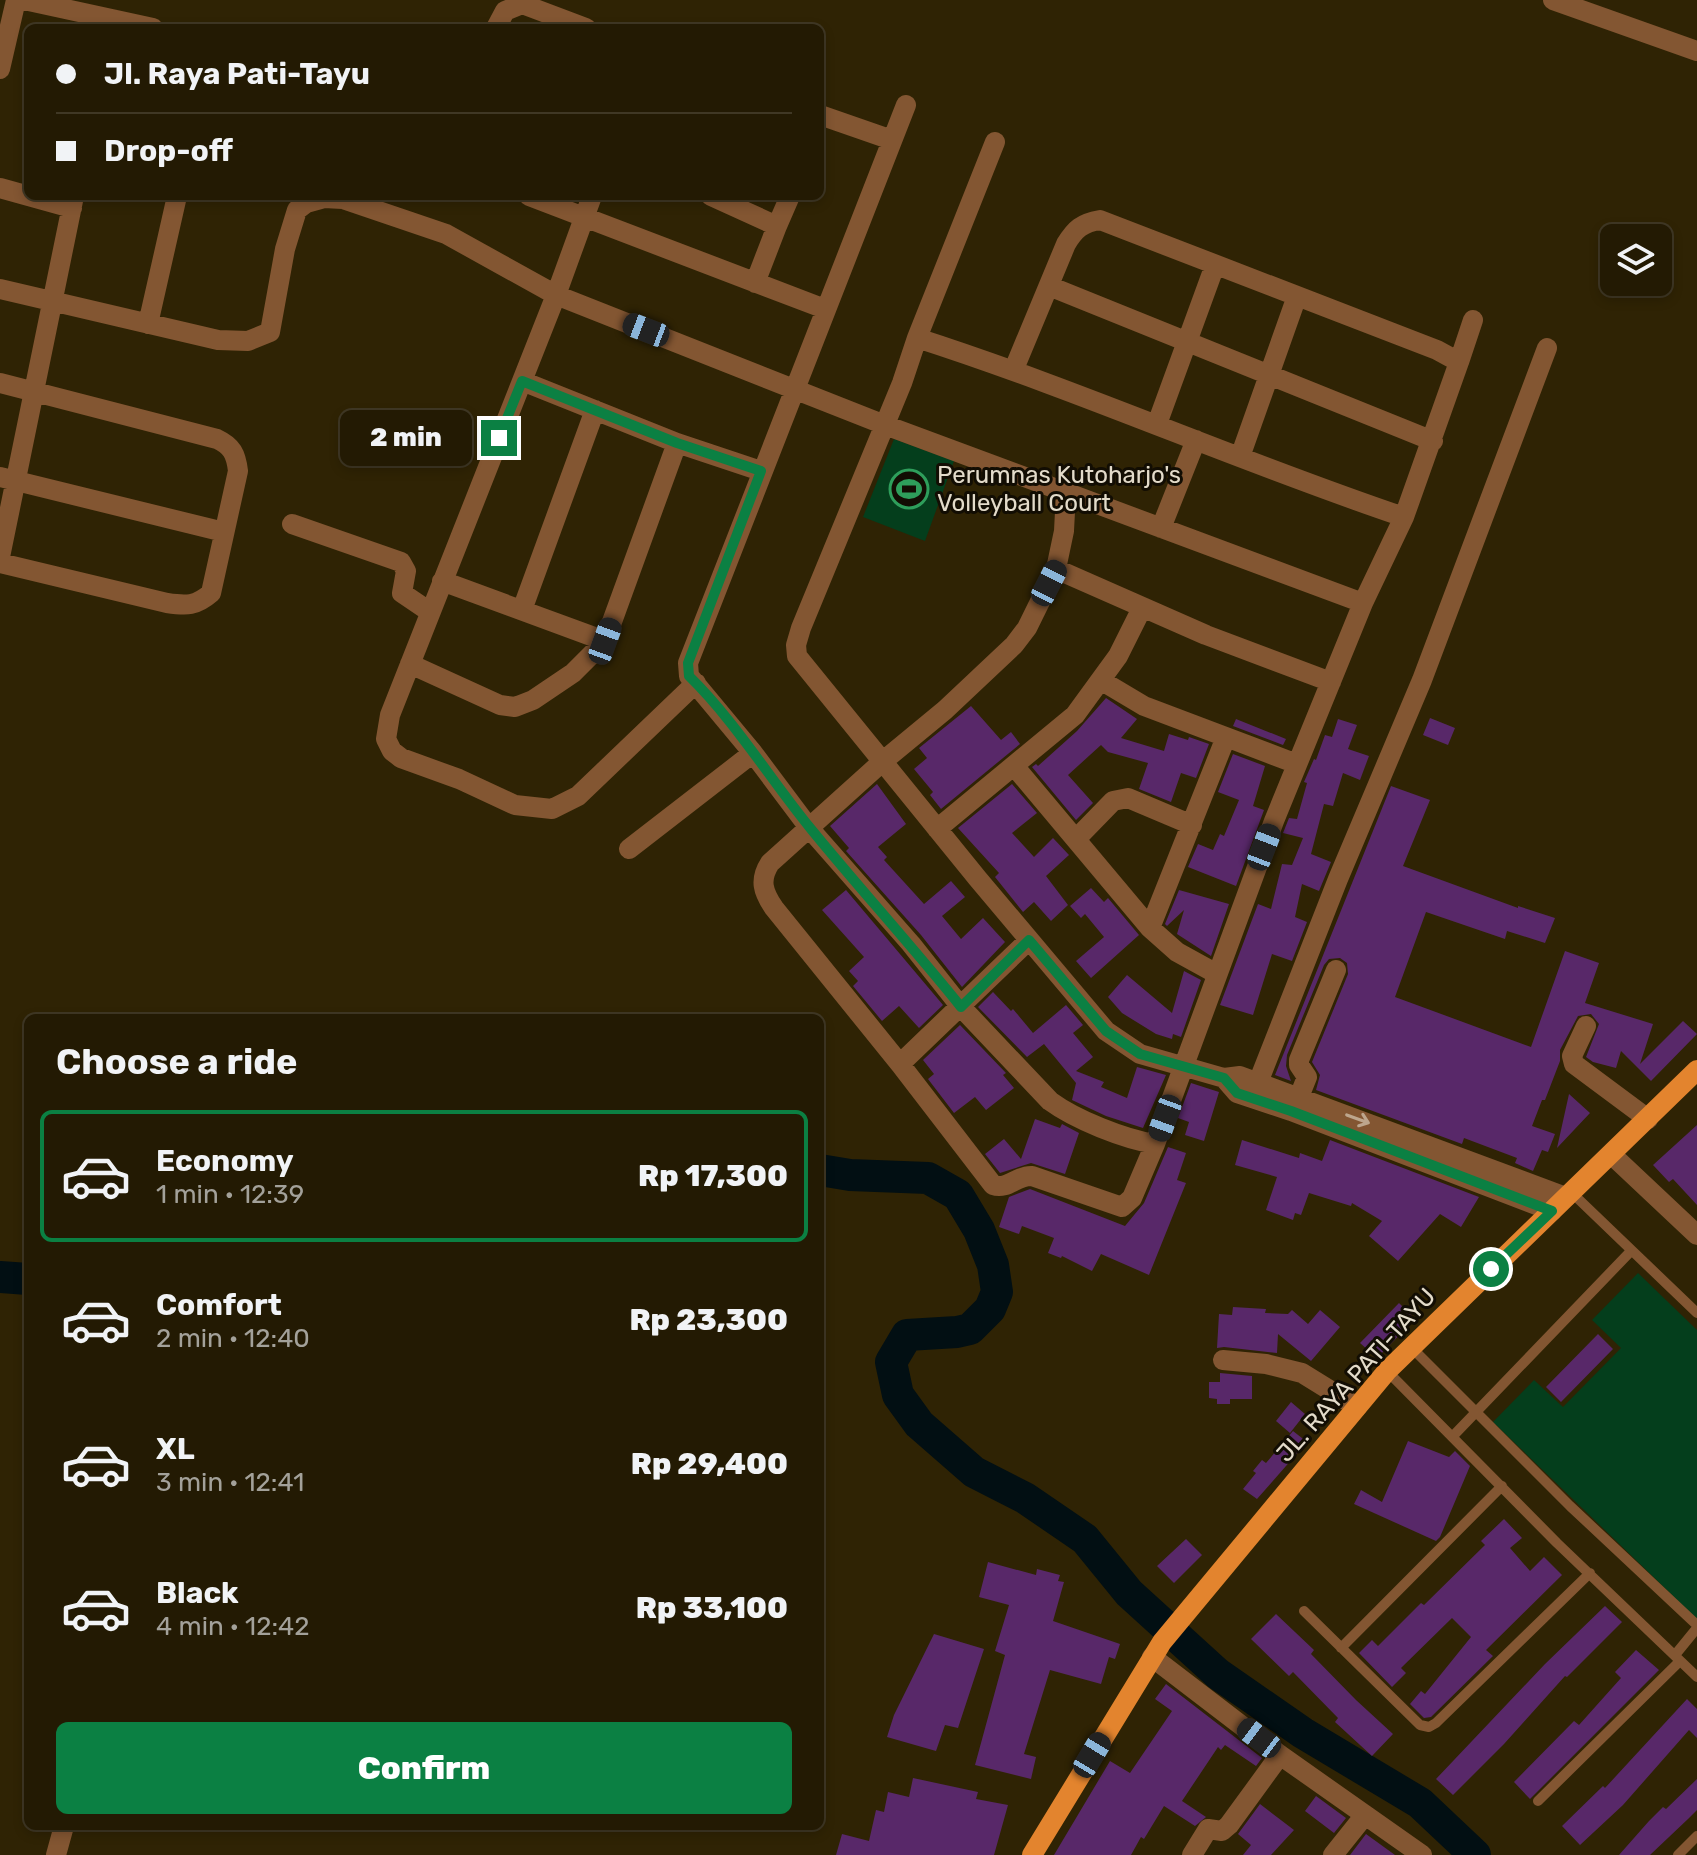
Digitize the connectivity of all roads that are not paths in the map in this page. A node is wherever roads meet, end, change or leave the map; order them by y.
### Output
1 (16, 0) edge
2 (24, 0) edge
3 (1553, 0) edge
4 (112, 23) edge
5 (498, 24) edge
6 (575, 24) edge
7 (1697, 51) edge
8 (0, 69) edge
9 (906, 105) dead end
10 (824, 119) edge
11 (892, 140) junction
12 (995, 142) dead end
13 (0, 188) edge
14 (24, 193) edge
15 (176, 200) edge
16 (306, 200) edge
17 (346, 200) edge
18 (539, 200) edge
19 (590, 200) edge
20 (723, 200) edge
21 (788, 200) edge
22 (73, 202) edge
23 (582, 217) junction
24 (777, 226) junction
25 (1215, 265) junction
26 (755, 283) junction
27 (1049, 286) junction
28 (0, 289) edge
29 (556, 295) junction
30 (1297, 296) junction
31 (51, 302) junction
32 (825, 309) junction
33 (1473, 320) dead end
34 (148, 324) junction
35 (917, 338) junction
36 (1186, 342) junction
37 (1547, 348) dead end
38 (1459, 362) junction
39 (1014, 369) junction
40 (1270, 375) junction
41 (522, 381) junction
42 (0, 383) edge
43 (794, 387) junction
44 (33, 392) junction
45 (595, 410) junction
46 (1157, 424) junction
47 (885, 425) junction
48 (1196, 440) junction
49 (1433, 441) junction
50 (677, 443) junction
51 (1240, 457) junction
52 (761, 471) junction
53 (8, 479) edge
54 (1066, 492) junction
55 (1404, 517) junction
56 (292, 524) dead end
57 (1161, 528) junction
58 (224, 532) junction
59 (0, 557) edge
60 (0, 563) edge
61 (1056, 569) junction
62 (442, 581) junction
63 (1363, 603) junction
64 (1142, 608) junction
65 (522, 610) junction
66 (430, 612) junction
67 (605, 641) junction
68 (410, 664) junction
69 (1102, 681) junction
70 (1331, 682) junction
71 (696, 683) junction
72 (1226, 737) junction
73 (753, 753) junction
74 (882, 762) junction
75 (1297, 764) junction
76 (1015, 767) junction
77 (1192, 825) junction
78 (810, 829) junction
79 (937, 829) junction
80 (1077, 838) junction
81 (629, 849) dead end
82 (1150, 928) junction
83 (1029, 940) junction
84 (1336, 970) dead end
85 (1217, 974) junction
86 (961, 1007) junction
87 (1586, 1026) dead end
88 (900, 1064) junction
89 (1184, 1066) junction
90 (1697, 1070) edge
91 (1256, 1090) junction
92 (1299, 1097) junction
93 (1317, 1112) junction
94 (1648, 1119) junction
95 (1155, 1144) junction
96 (1612, 1155) junction
97 (1563, 1200) junction
98 (1697, 1235) edge
99 (1631, 1251) junction
100 (1697, 1313) edge
101 (1410, 1346) junction
102 (1223, 1360) dead end
103 (1387, 1371) junction
104 (1357, 1407) junction
105 (1475, 1413) junction
106 (1453, 1436) junction
107 (1502, 1486) junction
108 (1590, 1573) junction
109 (1304, 1611) dead end
110 (1697, 1626) edge
111 (1341, 1648) junction
112 (1157, 1649) junction
113 (1678, 1658) junction
114 (1697, 1677) edge
115 (1280, 1755) junction
116 (1538, 1801) dead end
117 (1365, 1815) junction
118 (63, 1830) edge
119 (1697, 1836) edge
120 (56, 1855) edge
121 (1032, 1855) edge
122 (1192, 1855) edge
123 (1333, 1855) edge
124 (1422, 1855) edge
125 (1678, 1855) edge

1 - 8 street
2 - 4 street
3 - 7 street
5 - 6 street
9 - 11 street
10 - 11 street
11 - 32 street
12 - 35 street
13 - 14 street
15 - 34 street
16 - 34 street
17 - 29 street
18 - 23 street
19 - 23 street
20 - 24 street
21 - 24 street
22 - 31 street
23 - 26 street
23 - 29 street
24 - 26 street
25 - 27 street
25 - 30 street
25 - 36 street
26 - 32 street
27 - 36 street
27 - 39 street
28 - 31 street
29 - 41 street
29 - 43 street
30 - 38 street
30 - 40 street
31 - 34 street
31 - 44 street
32 - 43 street
33 - 38 street
35 - 39 street
35 - 47 street
36 - 40 street
36 - 46 street
37 - 91 street
38 - 49 street
39 - 46 street
40 - 49 street
40 - 51 street
41 - 45 street
41 - 62 street
42 - 44 street
43 - 47 street
43 - 52 street
44 - 53 street
44 - 58 street
45 - 50 street
45 - 65 street
46 - 48 street
47 - 54 street
47 - 74 street
48 - 51 street
48 - 57 street
49 - 55 street
50 - 52 street
50 - 67 street
51 - 55 street
52 - 71 street
53 - 58 street
53 - 59 street
54 - 57 street
54 - 61 street
55 - 63 street
56 - 66 street
57 - 63 street
58 - 60 street
61 - 64 street
61 - 74 street
62 - 65 street
62 - 66 street
63 - 70 street
64 - 69 street
64 - 70 street
65 - 67 street
66 - 68 street
67 - 68 street
68 - 71 street
69 - 72 street
69 - 76 street
70 - 75 street
71 - 73 street
72 - 75 street
72 - 77 street
73 - 78 street
73 - 81 street
74 - 78 street
74 - 79 street
75 - 85 street
76 - 79 street
76 - 80 street
77 - 80 street
77 - 82 street
78 - 86 street
78 - 88 street
79 - 83 street
80 - 82 street
82 - 85 street
83 - 86 street
83 - 89 street
84 - 92 street
85 - 89 street
86 - 88 street
86 - 95 street
87 - 94 street
88 - 95 street
89 - 91 street
89 - 95 street
90 - 94 main road, JL. RAYA PATI-TAYU
91 - 92 street
91 - 93 street
92 - 93 street
93 - 97 street
94 - 96 main road, JL. RAYA PATI-TAYU
96 - 97 main road, JL. RAYA PATI-TAYU
96 - 98 street
97 - 99 lane
97 - 101 main road, JL. RAYA PATI-TAYU
99 - 100 lane
99 - 105 lane
101 - 103 main road, JL. RAYA PATI-TAYU
101 - 105 lane
102 - 104 street
103 - 104 main road, JL. RAYA PATI-TAYU
103 - 106 lane
104 - 112 main road, JL. RAYA PATI-TAYU
105 - 106 lane
105 - 110 lane
106 - 107 lane
107 - 108 lane
107 - 111 lane
108 - 111 lane
108 - 113 lane
109 - 111 lane
110 - 113 lane
112 - 115 street
112 - 121 main road
113 - 114 lane
113 - 116 lane
115 - 117 street
115 - 122 street
117 - 123 street
117 - 124 street
118 - 120 street
119 - 125 lane

